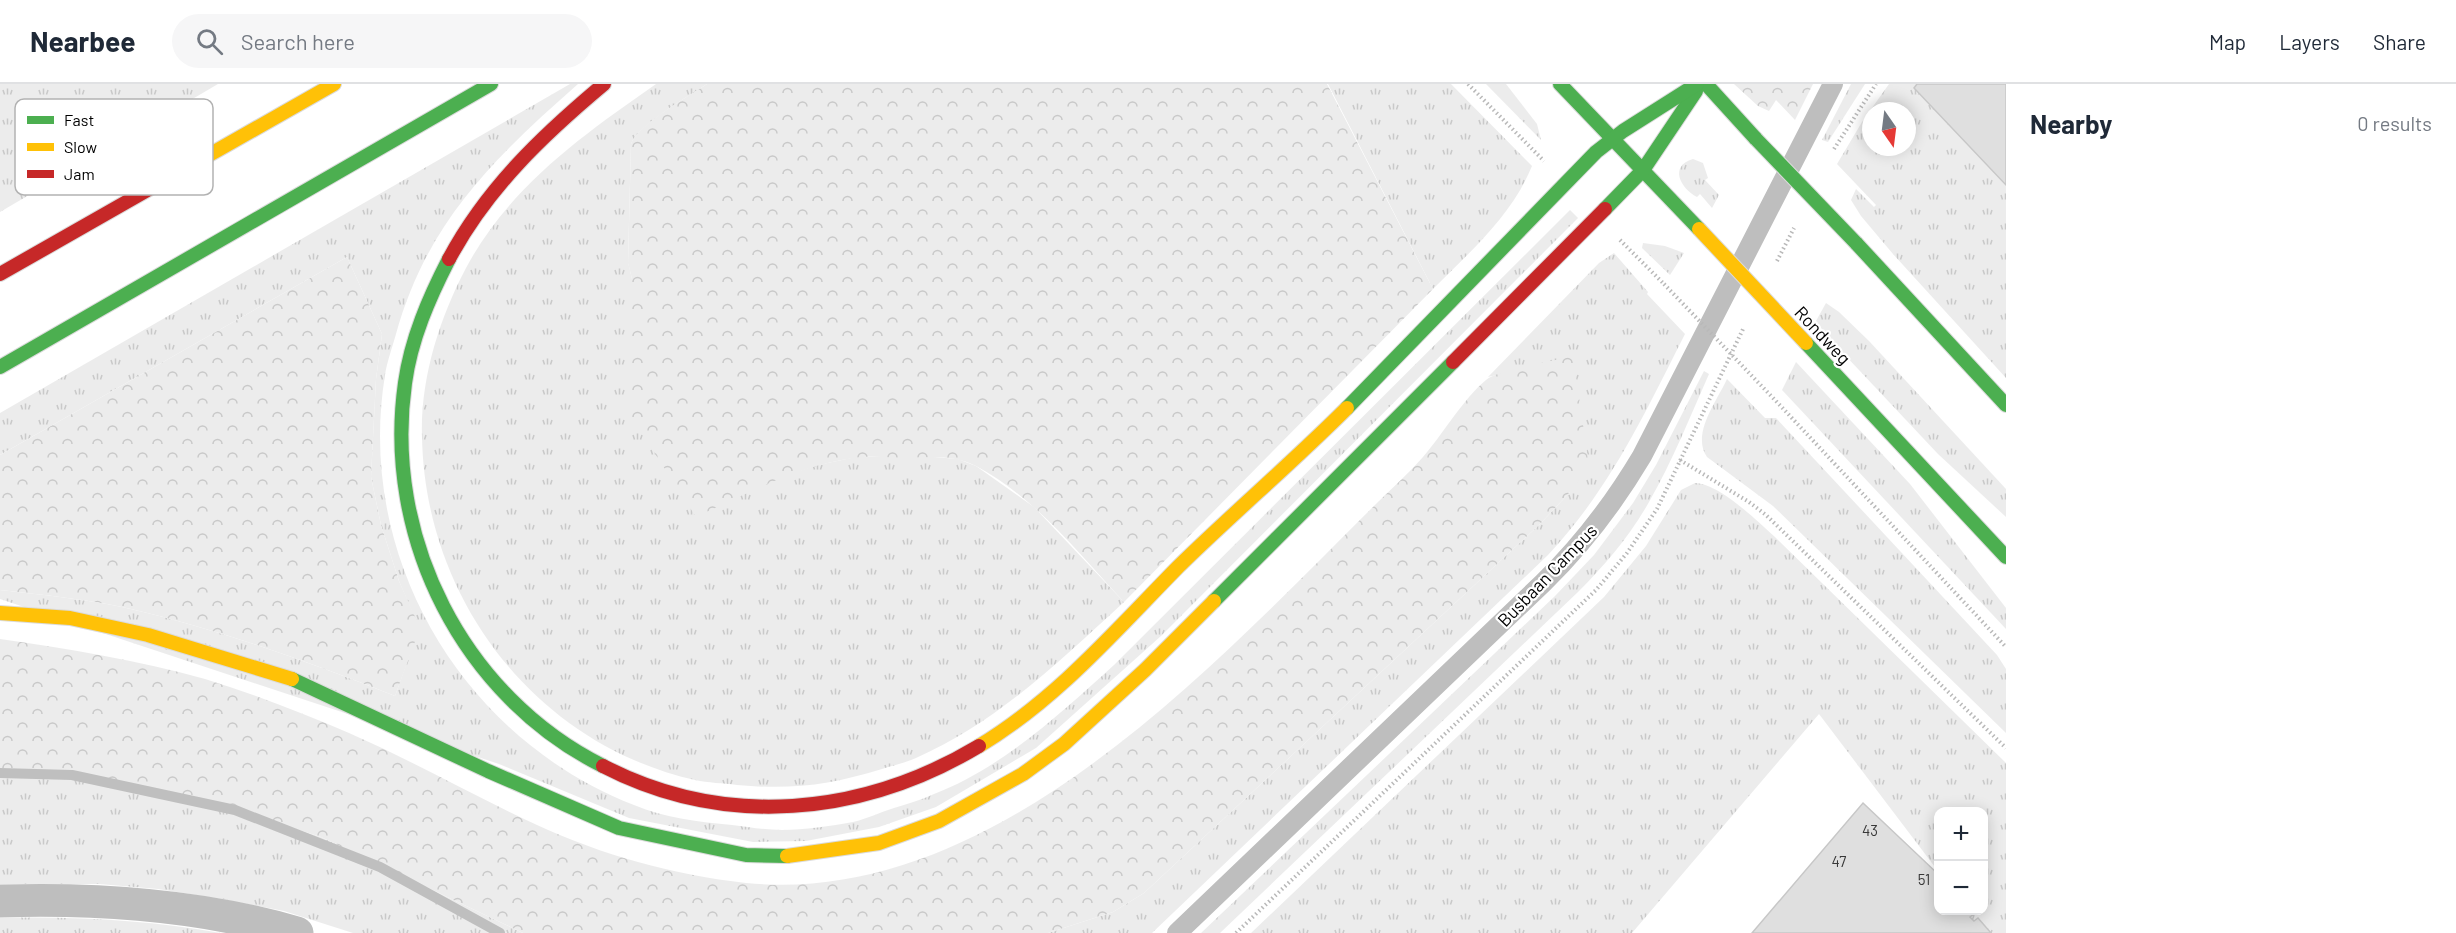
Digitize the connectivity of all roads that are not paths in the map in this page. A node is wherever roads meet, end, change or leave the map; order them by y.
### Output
1 (334, 84) edge
2 (491, 84) edge
3 (604, 84) edge
4 (1560, 84) edge
5 (1699, 84) edge
6 (1706, 84) edge
7 (1833, 84) edge
8 (1612, 139) junction
9 (213, 153) edge
10 (1643, 170) junction
11 (139, 195) edge
12 (0, 274) edge
13 (0, 367) edge
14 (2006, 405) edge
15 (2006, 558) edge
16 (0, 613) edge
17 (0, 901) edge
18 (297, 933) edge
19 (1177, 933) edge

1 - 9 main road
2 - 13 main road
3 - 8 main road
4 - 8 main road, Rondweg
5 - 8 main road
5 - 10 main road
6 - 14 main road, bridge
7 - 19 lane, Busbaan Campus
8 - 10 main road, Rondweg
10 - 15 main road, Rondweg, bridge
10 - 16 main road
11 - 12 main road
17 - 18 street

